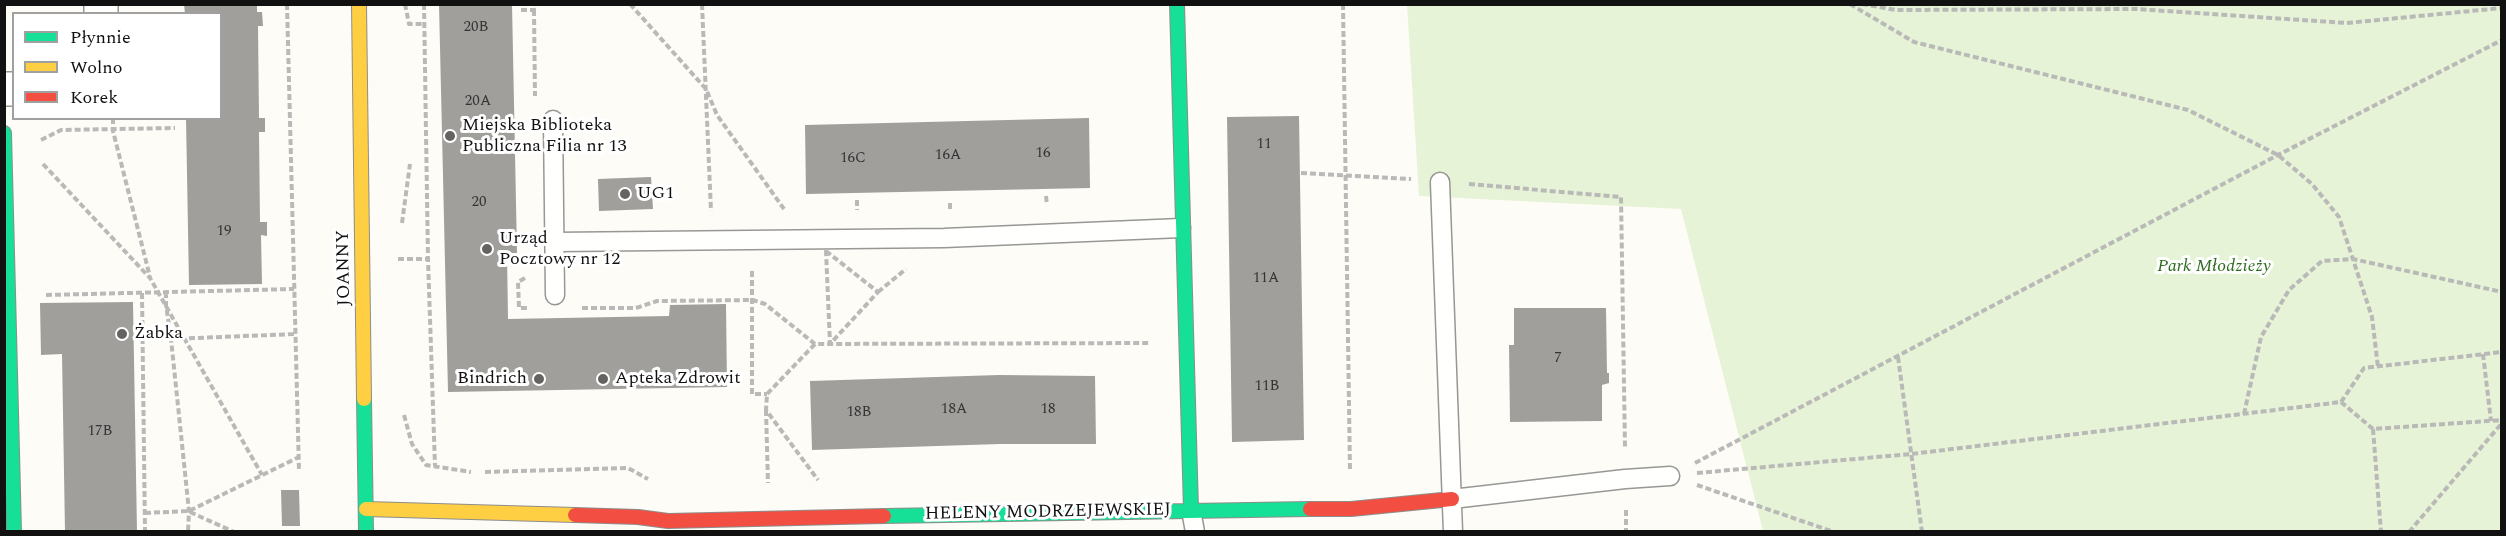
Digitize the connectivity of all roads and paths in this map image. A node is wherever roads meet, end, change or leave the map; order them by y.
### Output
1 (287, 4) edge
2 (359, 4) edge
3 (405, 4) edge
4 (424, 4) edge
5 (630, 4) edge
6 (702, 4) edge
7 (1177, 4) edge
8 (1343, 4) edge
9 (1851, 4) edge
10 (1862, 4) edge
11 (533, 7) edge
12 (2077, 7) edge
13 (2502, 8) edge
14 (521, 10) dead end
15 (425, 24) junction
16 (2502, 40) edge
17 (706, 89) junction
18 (535, 99) dead end
19 (113, 120) edge
20 (553, 120) dead end
21 (175, 128) dead end
22 (113, 131) junction
23 (4, 133) edge
24 (38, 144) dead end
25 (2278, 155) junction
26 (38, 159) dead end
27 (1301, 173) dead end
28 (1344, 174) junction
29 (1440, 182) junction
30 (711, 215) dead end
31 (788, 215) dead end
32 (1182, 228) junction
33 (751, 239) junction
34 (555, 242) junction
35 (428, 259) junction
36 (2353, 259) junction
37 (397, 260) dead end
38 (532, 273) dead end
39 (150, 278) junction
40 (294, 289) junction
41 (166, 292) junction
42 (2502, 292) edge
43 (142, 293) junction
44 (156, 293) junction
45 (555, 295) dead end
46 (8, 296) junction
47 (753, 300) junction
48 (166, 305) junction
49 (531, 308) dead end
50 (577, 308) dead end
51 (295, 334) junction
52 (171, 339) junction
53 (184, 339) junction
54 (815, 344) junction
55 (830, 344) junction
56 (1156, 344) dead end
57 (2502, 352) edge
58 (2483, 354) junction
59 (1898, 357) junction
60 (2378, 367) junction
61 (767, 394) junction
62 (2341, 402) junction
63 (403, 409) dead end
64 (766, 410) junction
65 (2244, 414) junction
66 (2491, 421) junction
67 (2502, 421) edge
68 (2373, 429) junction
69 (1911, 454) junction
70 (299, 457) junction
71 (435, 466) junction
72 (299, 471) dead end
73 (262, 475) junction
74 (1670, 476) junction
75 (1625, 479) junction
76 (650, 481) dead end
77 (822, 486) dead end
78 (768, 487) dead end
79 (1452, 499) junction
80 (1351, 508) junction
81 (366, 509) junction
82 (1191, 510) junction
83 (189, 512) junction
84 (145, 513) junction
85 (14, 531) edge
86 (146, 531) edge
87 (188, 531) edge
88 (234, 531) edge
89 (366, 531) edge
90 (1195, 531) edge
91 (1454, 531) edge
92 (1626, 531) edge
93 (1834, 531) edge
94 (1922, 531) edge
95 (2381, 531) edge
96 (2409, 531) edge

1 - 40 path
2 - 81 street, JOANNY
3 - 15 path
4 - 15 path
5 - 17 path
6 - 17 path
7 - 32 street, HELENY MODRZEJEWSKIEJ
8 - 28 path
9 - 25 path
10 - 12 path
11 - 14 path
11 - 18 path
12 - 13 path
15 - 35 path
16 - 25 path
17 - 30 path
17 - 31 path
19 - 22 path
20 - 34 lane
21 - 22 path
22 - 24 path
22 - 39 path
23 - 46 street
25 - 36 path
25 - 59 path
26 - 39 path
27 - 28 path
28 - 29 path
28 - 80 path
29 - 75 path
29 - 79 lane
32 - 33 lane
32 - 82 street, HELENY MODRZEJEWSKIEJ
33 - 34 lane
33 - 47 path
34 - 45 lane
35 - 37 path
35 - 71 path
36 - 42 path
36 - 60 path
36 - 65 path
38 - 49 path
39 - 44 path
40 - 41 path
40 - 51 path
41 - 44 path
41 - 48 path
43 - 44 path
43 - 46 path
43 - 84 path
44 - 48 path
46 - 85 street
47 - 50 path
47 - 54 path
47 - 61 path
48 - 52 path
48 - 53 path
51 - 53 path
51 - 70 path
52 - 53 path
52 - 83 path
53 - 73 path
54 - 55 path
54 - 61 path
55 - 55 path
55 - 56 path
57 - 58 path
58 - 60 path
58 - 66 path
59 - 69 path
59 - 74 path
60 - 62 path
61 - 64 path
62 - 65 path
62 - 68 path
63 - 71 path
64 - 77 path
64 - 78 path
65 - 69 path
66 - 67 path
66 - 68 path
67 - 96 path
68 - 95 path
69 - 74 path
69 - 94 path
70 - 72 path
70 - 73 path
71 - 76 path
73 - 83 path
74 - 75 lane
74 - 93 path
75 - 79 lane
75 - 92 path
79 - 80 street, HELENY MODRZEJEWSKIEJ
79 - 91 lane
80 - 82 street, HELENY MODRZEJEWSKIEJ
81 - 82 street, HELENY MODRZEJEWSKIEJ
81 - 89 street, JOANNY
82 - 90 lane, HELENY MODRZEJEWSKIEJ
83 - 84 path
83 - 87 path
83 - 88 path
84 - 86 path

